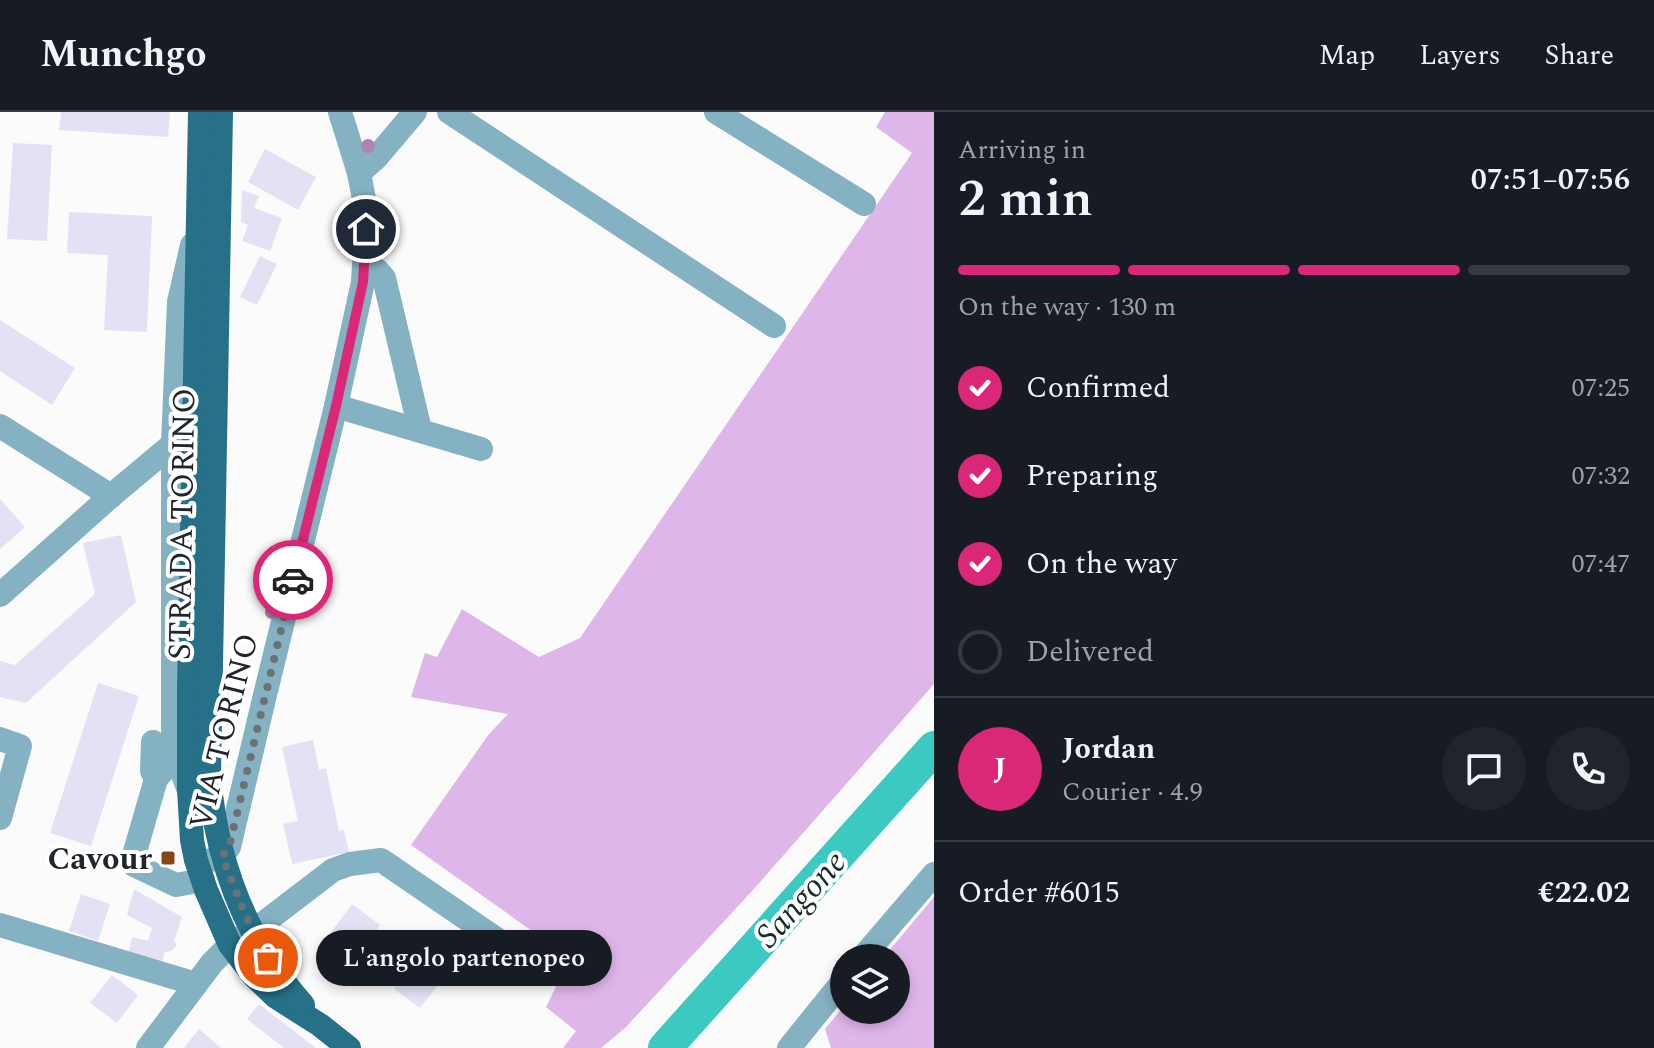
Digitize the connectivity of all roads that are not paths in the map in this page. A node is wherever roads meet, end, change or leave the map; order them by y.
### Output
1 (200, 112) edge
2 (221, 112) edge
3 (340, 112) edge
4 (415, 112) edge
5 (449, 112) edge
6 (716, 112) edge
7 (359, 173) junction
8 (864, 204) dead end
9 (198, 223) junction
10 (365, 263) junction
11 (774, 326) dead end
12 (336, 406) junction
13 (0, 426) edge
14 (420, 430) junction
15 (173, 444) junction
16 (481, 449) dead end
17 (111, 496) junction
18 (0, 595) edge
19 (0, 739) edge
20 (153, 742) dead end
21 (176, 756) junction
22 (156, 779) junction
23 (189, 789) junction
24 (0, 818) edge
25 (222, 856) junction
26 (199, 870) junction
27 (934, 874) edge
28 (0, 925) edge
29 (252, 930) junction
30 (874, 944) edge
31 (230, 945) junction
32 (527, 960) dead end
33 (196, 984) junction
34 (830, 997) edge
35 (320, 1025) junction
36 (148, 1048) edge
37 (349, 1048) edge
38 (789, 1048) edge

1 - 9 main road, STRADA TORINO
2 - 25 main road, STRADA TORINO
3 - 7 street, VIA TORINO
4 - 7 street
5 - 11 street
6 - 8 street
7 - 10 street, VIA TORINO
9 - 15 street, STRADA TORINO
9 - 23 main road, STRADA TORINO
10 - 12 street, VIA TORINO
10 - 14 street
12 - 14 street
12 - 25 street, VIA TORINO
13 - 17 street
14 - 16 street
15 - 17 street
15 - 21 street, STRADA TORINO
17 - 18 street
19 - 24 street
20 - 22 street
21 - 22 street
21 - 23 street, STRADA TORINO
22 - 26 street
23 - 26 main road, STRADA TORINO
25 - 26 street, VIA TORINO
25 - 29 main road, STRADA TORINO
26 - 31 main road, STRADA TORINO
27 - 30 street
28 - 33 street
29 - 31 street
29 - 32 street
29 - 35 main road, STRADA TORINO
31 - 33 street
31 - 35 main road, STRADA TORINO
33 - 36 street
34 - 38 street
35 - 37 main road, STRADA TORINO

